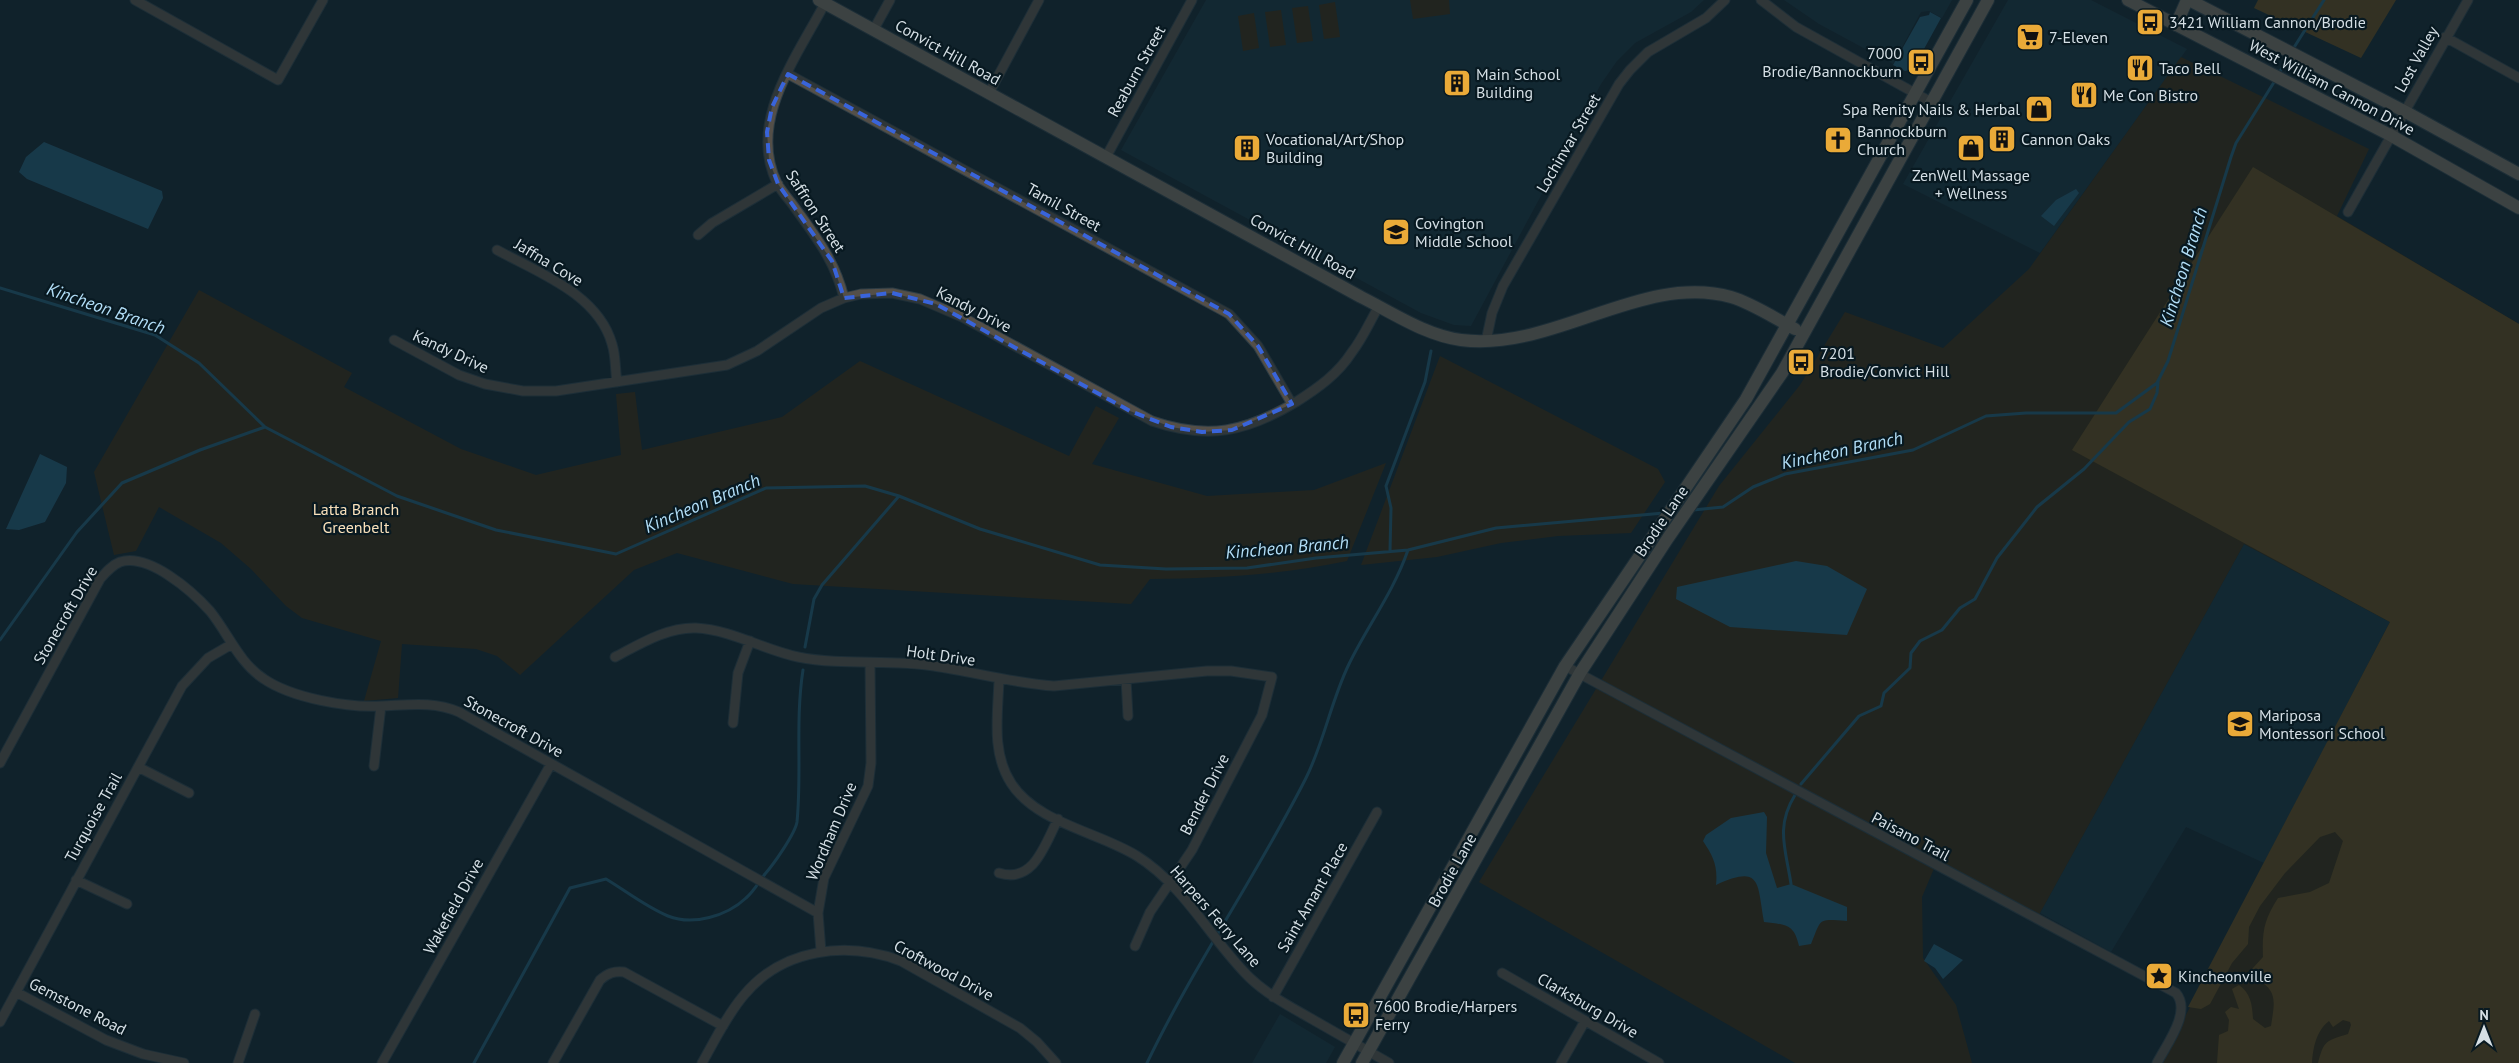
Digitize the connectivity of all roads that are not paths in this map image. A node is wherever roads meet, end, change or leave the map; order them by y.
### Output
1 (136, 0) edge
2 (323, 0) edge
3 (890, 0) edge
4 (1040, 0) edge
5 (1192, 0) edge
6 (1725, 0) edge
7 (1761, 0) edge
8 (1967, 0) edge
9 (1988, 0) edge
10 (2128, 0) edge
11 (2188, 0) edge
12 (2468, 0) edge
13 (822, 2) edge
14 (2176, 25) junction
15 (874, 29) junction
16 (2445, 37) junction
17 (788, 74) junction
18 (2519, 78) edge
19 (989, 93) junction
20 (1915, 93) junction
21 (1931, 102) junction
22 (2404, 111) junction
23 (2390, 136) junction
24 (1106, 157) junction
25 (2519, 174) edge
26 (778, 184) junction
27 (2519, 208) edge
28 (2348, 212) dead end
29 (698, 235) dead end
30 (497, 250) dead end
31 (844, 298) junction
32 (1379, 306) junction
33 (1789, 325) junction
34 (1804, 333) junction
35 (394, 340) dead end
36 (1486, 340) junction
37 (617, 382) junction
38 (1292, 404) junction
39 (750, 641) junction
40 (232, 644) junction
41 (614, 657) dead end
42 (870, 663) junction
43 (1565, 666) junction
44 (1580, 673) junction
45 (1272, 677) joint
46 (999, 679) junction
47 (1126, 679) junction
48 (382, 706) junction
49 (1128, 716) dead end
50 (733, 723) dead end
51 (0, 763) edge
52 (550, 764) junction
53 (374, 766) dead end
54 (138, 767) junction
55 (190, 794) dead end
56 (1377, 812) dead end
57 (1058, 819) junction
58 (1000, 873) dead end
59 (76, 880) junction
60 (1168, 883) junction
61 (127, 904) dead end
62 (818, 913) junction
63 (1135, 946) dead end
64 (821, 951) junction
65 (1502, 973) dead end
66 (16, 992) junction
67 (1273, 996) junction
68 (256, 1014) dead end
69 (1585, 1021) junction
70 (0, 1022) edge
71 (723, 1026) junction
72 (1354, 1043) junction
73 (1369, 1051) junction
74 (184, 1063) edge
75 (238, 1063) edge
76 (382, 1063) edge
77 (552, 1063) edge
78 (702, 1063) edge
79 (1056, 1063) edge
80 (1342, 1063) edge
81 (1362, 1063) edge
82 (1389, 1063) edge
83 (1561, 1063) edge
84 (1659, 1063) edge
85 (2157, 1063) edge

1 - 2 street
3 - 15 street
4 - 19 street
5 - 24 street, Reaburn Street
6 - 36 street, Lochinvar Street
7 - 20 street
8 - 20 main road, Brodie Lane
9 - 21 main road, Brodie Lane
10 - 14 main road, West William Cannon Drive
11 - 14 main road
11 - 22 main road, West William Cannon Drive
12 - 16 street, Lost Valley
13 - 15 main road, Convict Hill Road
13 - 17 street, Saffron Street
14 - 23 main road, West William Cannon Drive
15 - 19 main road, Convict Hill Road
16 - 18 street
16 - 22 street, Lost Valley
17 - 26 street, Saffron Street
17 - 38 street, Tamil Street
19 - 24 main road, Convict Hill Road
20 - 21 street
20 - 33 main road, Brodie Lane
21 - 34 main road, Brodie Lane
22 - 23 street, Lost Valley
22 - 25 main road, West William Cannon Drive
23 - 27 main road, West William Cannon Drive
23 - 28 street, Lost Valley
24 - 32 main road, Convict Hill Road
26 - 29 street
26 - 31 street, Saffron Street
30 - 37 street, Jaffna Cove
31 - 37 street, Kandy Drive
31 - 38 street, Kandy Drive
32 - 36 main road, Convict Hill Road
32 - 38 street, Kandy Drive
33 - 34 main road, Convict Hill Road
33 - 36 main road, Convict Hill Road
33 - 43 main road, Brodie Lane
34 - 44 main road, Brodie Lane
35 - 37 street, Kandy Drive
39 - 41 street, Holt Drive
39 - 42 street, Holt Drive
39 - 50 street
40 - 48 street, Stonecroft Drive
40 - 51 street, Stonecroft Drive
40 - 54 street, Turquoise Trail
42 - 46 street, Holt Drive
42 - 62 street, Wordham Drive
43 - 44 street, Paisano Trail
43 - 72 main road, Brodie Lane
44 - 73 main road, Brodie Lane
44 - 85 street, Paisano Trail
45 - 47 street, Holt Drive
45 - 60 street, Bender Drive
46 - 47 street, Holt Drive
46 - 57 street, Harpers Ferry Lane
47 - 49 street
48 - 52 street, Stonecroft Drive
48 - 53 street
52 - 62 street, Stonecroft Drive
52 - 76 street, Wakefield Drive
54 - 55 street
54 - 59 street, Turquoise Trail
56 - 67 street, Saint Amant Place
57 - 58 street
57 - 60 street, Harpers Ferry Lane
59 - 61 street
59 - 66 street, Turquoise Trail
60 - 63 street, Bender Drive
60 - 67 street, Harpers Ferry Lane
62 - 64 street, Wordham Drive
64 - 71 street, Croftwood Drive
64 - 79 street, Croftwood Drive
65 - 69 street, Clarksburg Drive
66 - 70 street, Turquoise Trail
66 - 74 street, Gemstone Road
67 - 72 street, Harpers Ferry Lane
68 - 75 street
69 - 83 street
69 - 84 street, Clarksburg Drive
71 - 77 street
71 - 78 street, Croftwood Drive
72 - 73 street, Harpers Ferry Lane
72 - 80 main road, Brodie Lane
73 - 81 main road, Brodie Lane
73 - 82 street, Harpers Ferry Lane

